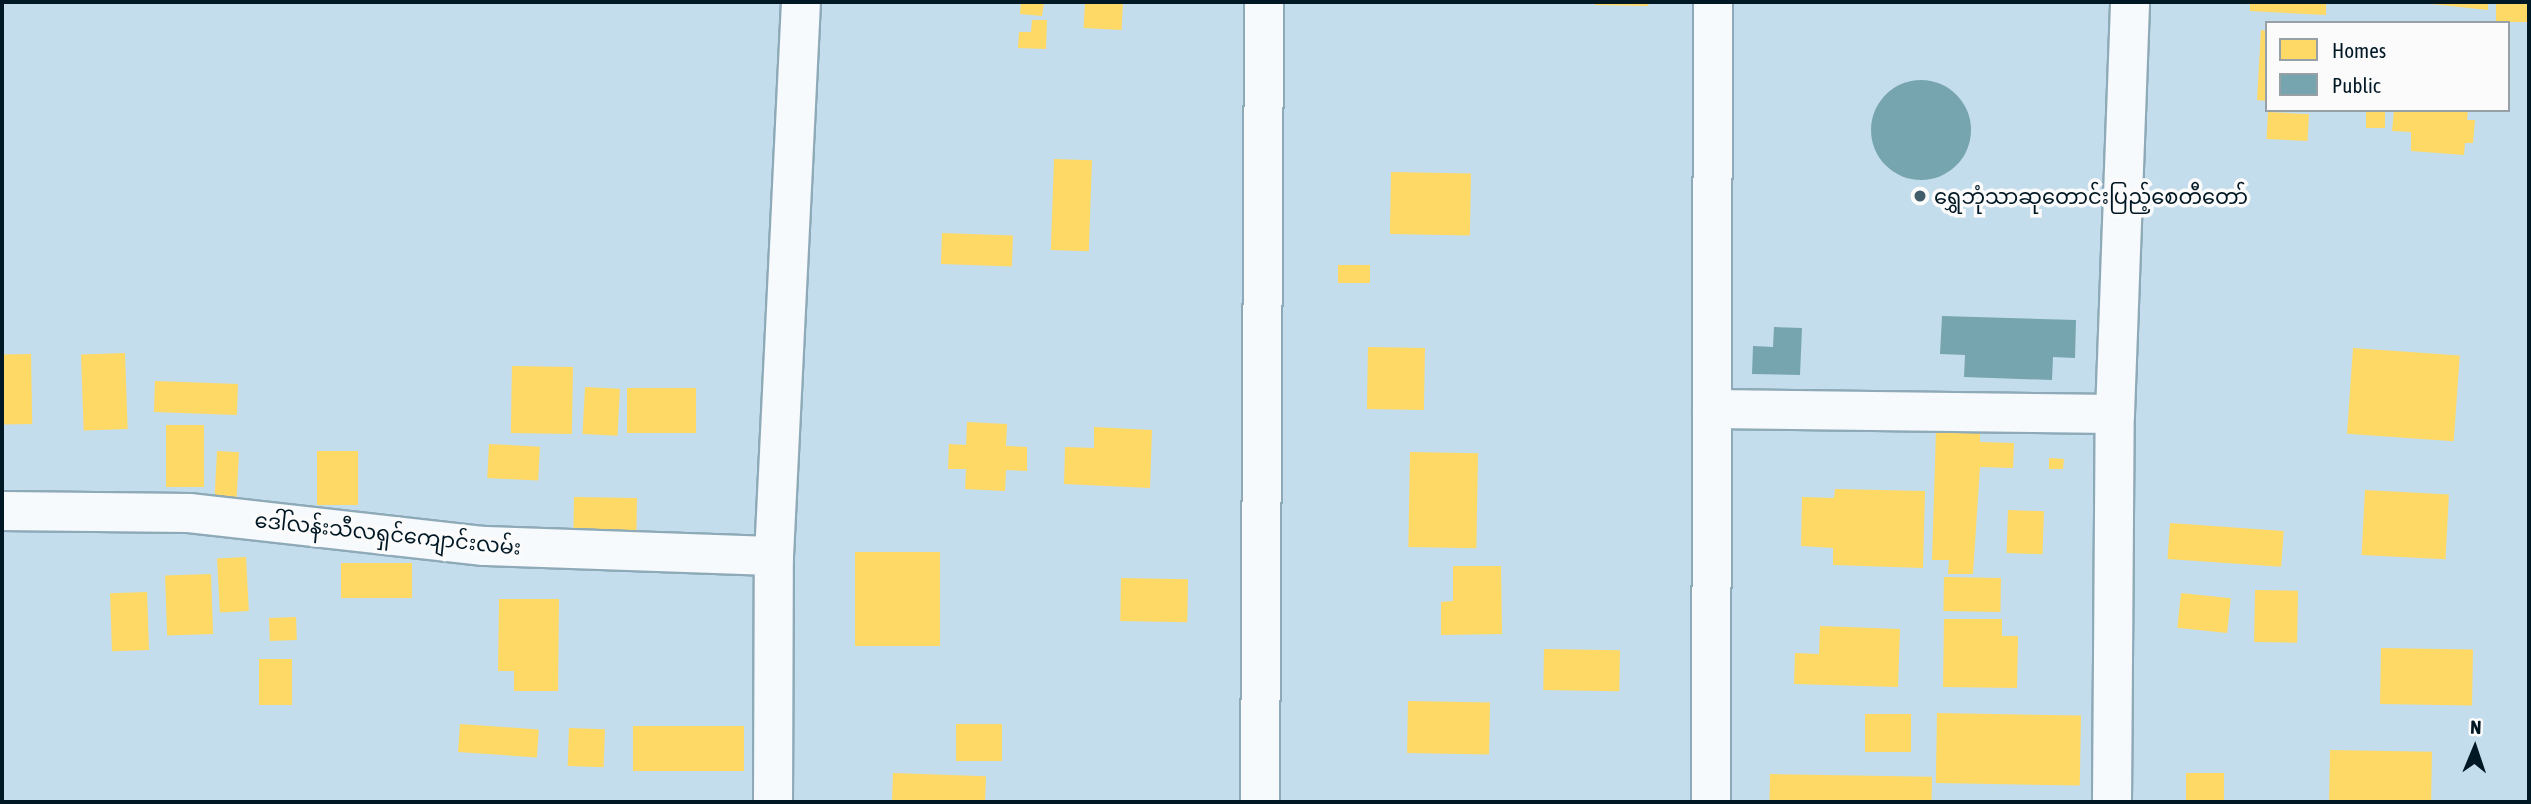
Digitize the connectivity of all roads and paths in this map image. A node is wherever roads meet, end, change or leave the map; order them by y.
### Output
1 (801, 2) edge
2 (1264, 2) edge
3 (1713, 2) edge
4 (2130, 2) edge
5 (1712, 409) junction
6 (2115, 414) junction
7 (2, 511) edge
8 (774, 556) junction
9 (774, 802) edge
10 (1260, 802) edge
11 (1711, 802) edge
12 (2112, 802) edge

1 - 8 street
2 - 10 street
3 - 5 street
4 - 6 street
5 - 6 street
5 - 11 street
6 - 12 street
7 - 8 street, ဒေါ်လန်းသီလရှင်ကျောင်းလမ်း
8 - 9 street

